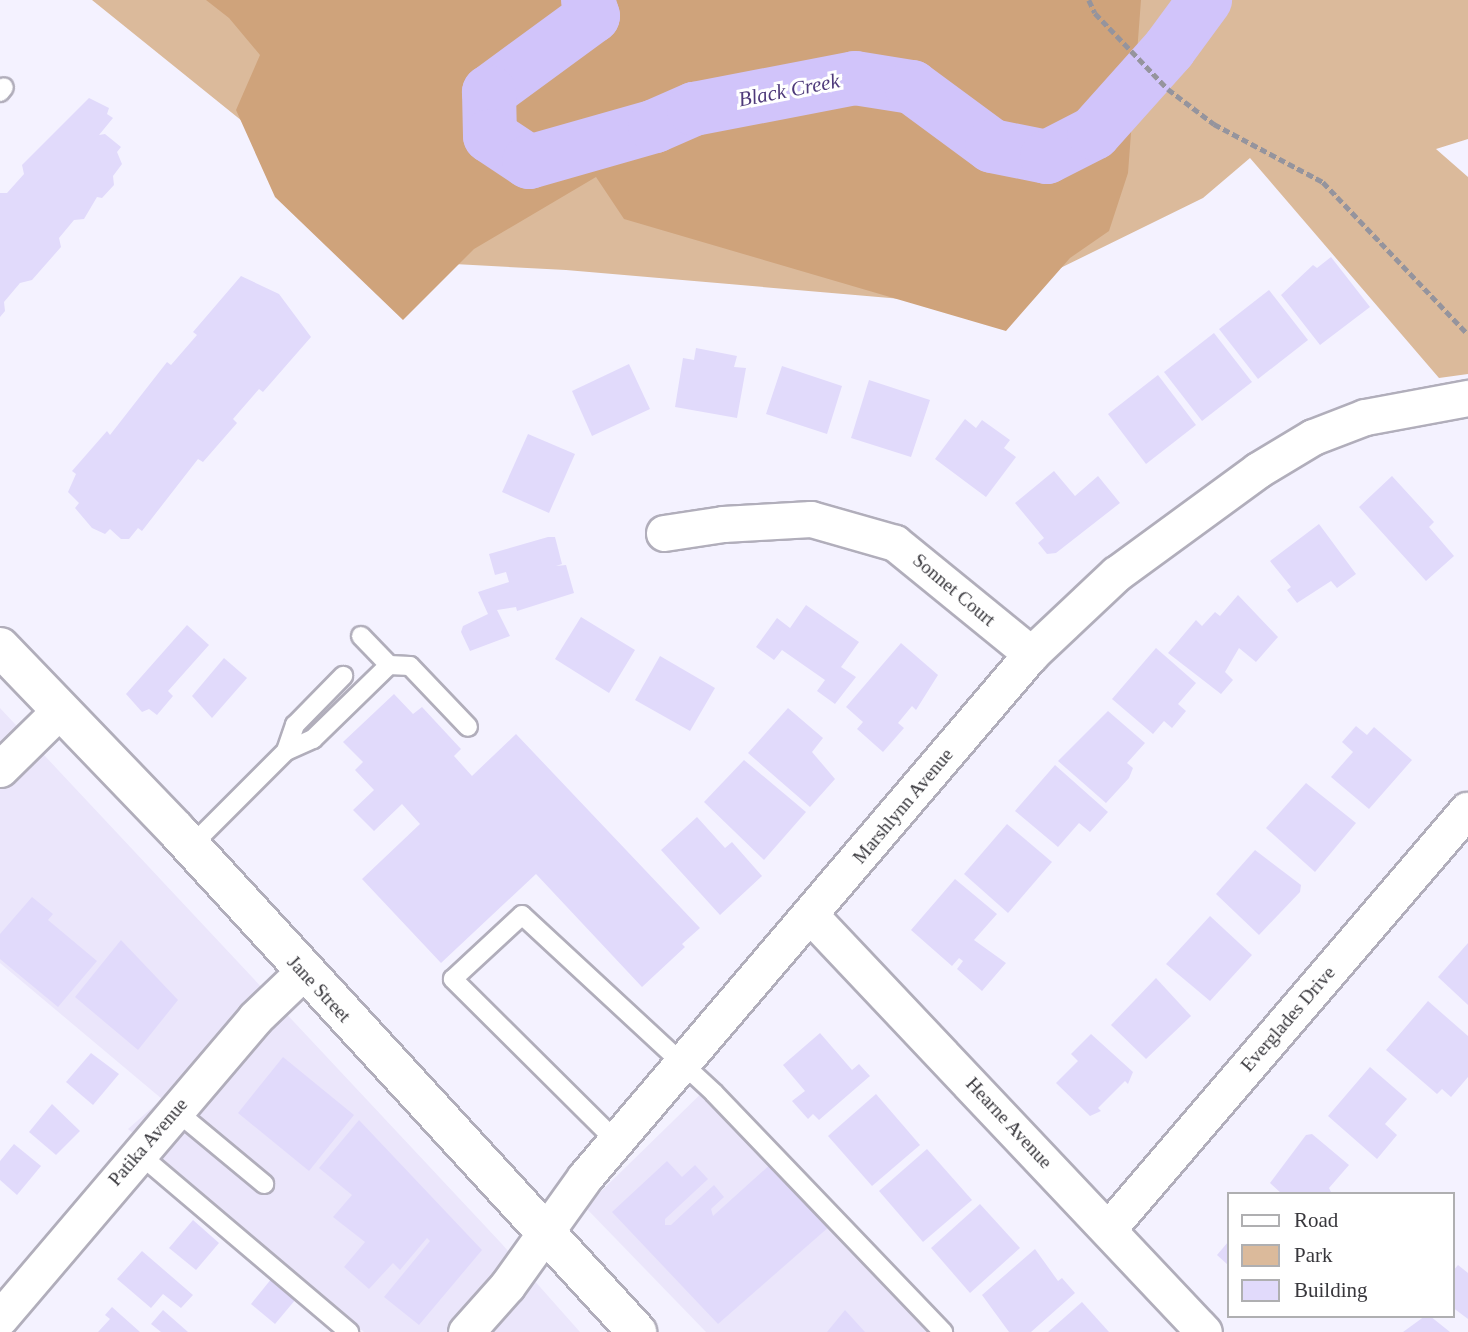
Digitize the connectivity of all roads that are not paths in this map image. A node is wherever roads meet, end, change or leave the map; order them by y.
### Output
1 (1468, 398) edge
2 (664, 533) dead end
3 (361, 636) dead end
4 (0, 647) edge
5 (1031, 654) junction
6 (389, 665) junction
7 (344, 676) dead end
8 (60, 710) junction
9 (468, 727) dead end
10 (286, 751) junction
11 (0, 769) edge
12 (1467, 810) edge
13 (191, 846) junction
14 (811, 916) junction
15 (303, 972) junction
16 (682, 1066) junction
17 (175, 1110) junction
18 (616, 1141) junction
19 (138, 1153) junction
20 (264, 1184) dead end
21 (1108, 1228) junction
22 (546, 1230) junction
23 (0, 1318) edge
24 (349, 1332) edge
25 (466, 1332) edge
26 (637, 1332) edge
27 (943, 1332) edge
28 (1205, 1332) edge

1 - 5 street, Marshlynn Avenue
2 - 5 street, Sonnet Court
3 - 6 lane
4 - 8 main road, Jane Street
5 - 14 street, Marshlynn Avenue
6 - 9 lane
6 - 10 lane
7 - 10 lane
8 - 11 street
8 - 13 main road, Jane Street
10 - 13 lane
12 - 21 street, Everglades Drive
13 - 15 main road, Jane Street
14 - 16 street, Marshlynn Avenue
14 - 21 street, Hearne Avenue
15 - 17 street, Patika Avenue
15 - 22 main road, Jane Street
16 - 18 street, Marshlynn Avenue
16 - 18 lane
16 - 27 lane
17 - 19 street, Patika Avenue
17 - 20 lane
18 - 22 street, Marshlynn Avenue
19 - 23 street, Patika Avenue
19 - 24 lane
21 - 28 street, Hearne Avenue
22 - 25 street, Marshlynn Avenue
22 - 26 main road, Jane Street

